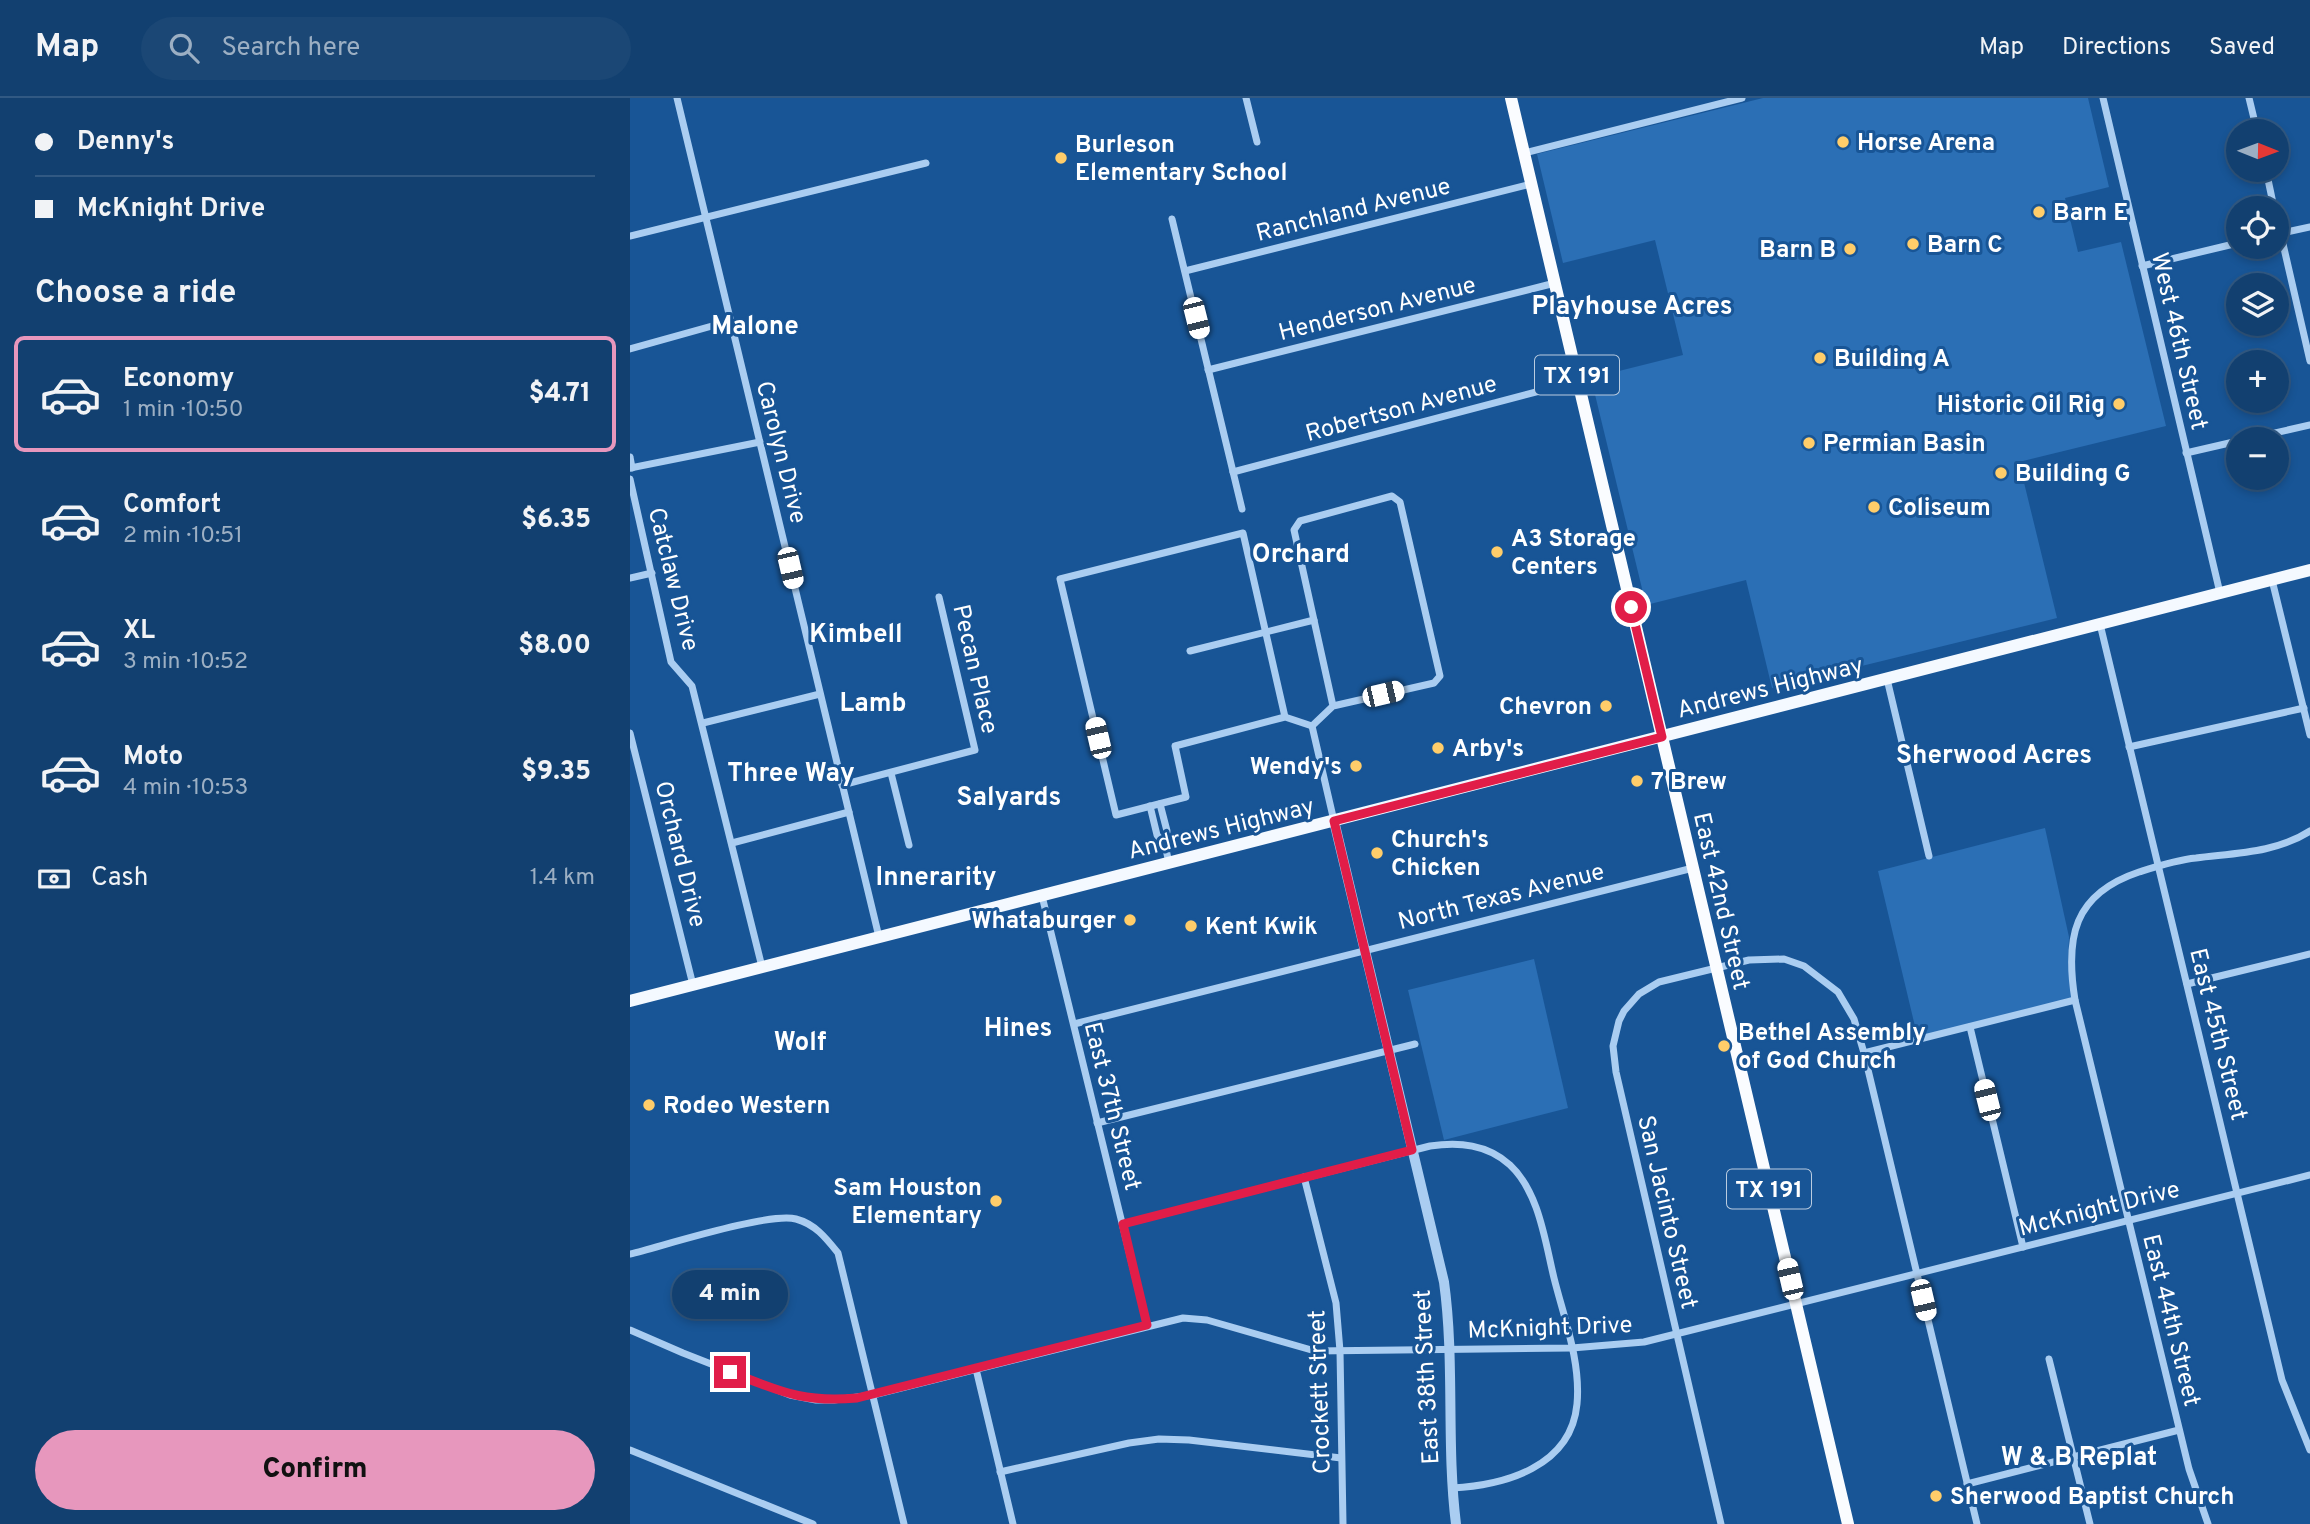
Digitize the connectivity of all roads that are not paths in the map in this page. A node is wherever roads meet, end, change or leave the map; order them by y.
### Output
1 (677, 98) edge
2 (1246, 98) edge
3 (1511, 98) edge
4 (1742, 98) edge
5 (2103, 98) edge
6 (2249, 98) edge
7 (2254, 119) edge
8 (1257, 142) dead end
9 (1524, 153) junction
10 (926, 163) dead end
11 (1531, 184) junction
12 (705, 217) junction
13 (1172, 219) dead end
14 (2310, 227) edge
15 (2289, 232) edge
16 (630, 236) edge
17 (2226, 246) edge
18 (2284, 259) edge
19 (2142, 266) junction
20 (1185, 271) junction
21 (1555, 284) junction
22 (730, 321) junction
23 (630, 349) edge
24 (2310, 361) edge
25 (1208, 370) junction
26 (1578, 381) junction
27 (2310, 425) edge
28 (2289, 430) edge
29 (760, 442) junction
30 (2226, 445) edge
31 (2186, 453) junction
32 (630, 457) edge
33 (631, 468) edge
34 (1233, 472) junction
35 (630, 479) edge
36 (1242, 509) dead end
37 (2310, 570) edge
38 (652, 573) junction
39 (630, 578) edge
40 (2272, 580) junction
41 (2220, 593) junction
42 (939, 597) dead end
43 (1314, 620) junction
44 (2100, 624) junction
45 (1265, 631) junction
46 (1191, 650) dead end
47 (1888, 679) junction
48 (820, 694) junction
49 (1333, 706) junction
50 (2304, 708) junction
51 (1285, 717) junction
52 (703, 723) junction
53 (1312, 726) junction
54 (630, 733) edge
55 (2310, 735) edge
56 (1662, 737) junction
57 (2129, 747) junction
58 (891, 773) junction
59 (842, 785) junction
60 (1160, 804) junction
61 (1150, 806) junction
62 (849, 812) junction
63 (1334, 821) junction
64 (2310, 831) edge
65 (732, 843) junction
66 (909, 845) dead end
67 (1165, 845) junction
68 (1928, 856) dead end
69 (1169, 863) junction
70 (2158, 866) junction
71 (1693, 868) junction
72 (1042, 896) junction
73 (879, 937) junction
74 (1365, 950) junction
75 (2310, 954) edge
76 (1716, 967) junction
77 (762, 968) junction
78 (2187, 984) junction
79 (693, 985) junction
80 (2075, 1000) junction
81 (630, 1001) edge
82 (1074, 1024) junction
83 (1970, 1027) junction
84 (1415, 1044) dead end
85 (1389, 1051) junction
86 (1864, 1053) junction
87 (1097, 1123) junction
88 (1412, 1150) junction
89 (2310, 1175) edge
90 (1304, 1177) junction
91 (2238, 1193) junction
92 (2128, 1221) junction
93 (1123, 1224) junction
94 (2024, 1247) junction
95 (630, 1254) edge
96 (1917, 1274) junction
97 (1796, 1305) junction
98 (1147, 1325) junction
99 (630, 1330) edge
100 (1677, 1335) junction
101 (1572, 1348) junction
102 (1450, 1350) junction
103 (1340, 1352) junction
104 (2049, 1359) dead end
105 (976, 1369) junction
106 (873, 1395) junction
107 (2179, 1430) junction
108 (630, 1450) edge
109 (2310, 1450) edge
110 (2073, 1457) junction
111 (1341, 1458) junction
112 (1000, 1472) junction
113 (1967, 1484) junction
114 (1452, 1488) junction
115 (813, 1524) edge
116 (904, 1524) edge
117 (1013, 1524) edge
118 (1343, 1524) edge
119 (1456, 1524) edge
120 (1721, 1524) edge
121 (1848, 1524) edge
122 (1977, 1524) edge
123 (2090, 1524) edge
124 (2208, 1524) edge

1 - 12 street, Carolyn Drive
2 - 8 street
3 - 9 highway, TX 191
4 - 9 street
5 - 19 street, West 46th Street
6 - 7 street
9 - 11 highway, TX 191
10 - 12 street
11 - 20 street, Ranchland Avenue
11 - 21 highway, TX 191
12 - 16 street
12 - 22 street, Carolyn Drive
13 - 20 street
14 - 15 street
17 - 19 street
18 - 24 street
19 - 31 street, West 46th Street
20 - 25 street
21 - 25 street, Henderson Avenue
21 - 26 highway, TX 191
22 - 23 street
22 - 29 street, Carolyn Drive
25 - 34 street
26 - 34 street, Robertson Avenue
26 - 56 highway, TX 191
27 - 28 street
29 - 33 street
29 - 48 street, Carolyn Drive
30 - 31 street
31 - 41 street, West 46th Street
32 - 33 street
34 - 36 street
35 - 38 street, Catclaw Drive
37 - 40 main road, Andrews Highway
38 - 39 street
38 - 52 street, Catclaw Drive
40 - 41 main road, Andrews Highway
40 - 50 street
41 - 44 main road, Andrews Highway
42 - 58 street, Pecan Place
43 - 45 street
43 - 49 street
43 - 49 street
44 - 47 main road, Andrews Highway
44 - 57 street, East 45th Street
45 - 46 street
45 - 51 street
45 - 61 street
47 - 56 main road, Andrews Highway
47 - 68 street
48 - 52 street
48 - 59 street, Carolyn Drive
49 - 53 street
50 - 55 street
50 - 57 street
51 - 53 street
51 - 60 street
52 - 65 street, Catclaw Drive
53 - 63 street
54 - 79 street, Orchard Drive
56 - 63 main road, Andrews Highway
56 - 71 highway, East 42nd Street / TX 191
57 - 70 street, East 45th Street
58 - 59 street
58 - 66 street
59 - 62 street, Carolyn Drive
60 - 61 street
60 - 67 street
61 - 67 street
62 - 65 street
62 - 73 street, Carolyn Drive
63 - 69 main road, Andrews Highway
63 - 74 street, East 38th Street
64 - 70 street, East 44th Street
65 - 77 street, Catclaw Drive
67 - 69 street
69 - 72 main road, Andrews Highway
70 - 78 street, East 45th Street
70 - 80 street, East 44th Street
71 - 74 street, North Texas Avenue
71 - 76 highway, East 42nd Street / TX 191
72 - 73 main road, Andrews Highway
72 - 82 street, East 37th Street
73 - 77 main road, Andrews Highway
74 - 82 street, North Texas Avenue
74 - 85 street, East 38th Street
75 - 78 street
76 - 86 street, San Jacinto Street
76 - 97 highway, East 42nd Street / TX 191
76 - 100 street, San Jacinto Street
77 - 79 main road, Andrews Highway
78 - 91 street, East 45th Street
79 - 81 main road, Andrews Highway
80 - 83 street
80 - 92 street, East 44th Street
82 - 87 street, East 37th Street
83 - 86 street
83 - 94 street
84 - 85 street
85 - 87 street
85 - 88 street, East 38th Street
86 - 96 street, San Jacinto Street
87 - 93 street, East 37th Street
88 - 90 street
88 - 101 street
88 - 102 street, East 38th Street
89 - 91 street, McKnight Drive
90 - 93 street
90 - 103 street, Crockett Street
91 - 92 street, McKnight Drive
91 - 109 street, East 45th Street
92 - 94 street, McKnight Drive
92 - 107 street, East 44th Street
93 - 98 street, East 37th Street
94 - 96 street, McKnight Drive
95 - 106 street
96 - 97 street, McKnight Drive
96 - 113 street, San Jacinto Street
97 - 100 street, McKnight Drive
97 - 121 highway, East 42nd Street / TX 191
98 - 103 street, McKnight Drive
98 - 105 street, McKnight Drive
99 - 106 street, McKnight Drive
100 - 101 street, McKnight Drive
100 - 120 street, San Jacinto Street
101 - 102 street, McKnight Drive
101 - 114 street
102 - 103 street, McKnight Drive
102 - 114 street, East 38th Street
103 - 111 street, Crockett Street
104 - 110 street
105 - 106 street, McKnight Drive
105 - 112 street
106 - 116 street
107 - 110 street
107 - 124 street, East 44th Street
108 - 115 street
110 - 113 street
110 - 123 street
111 - 112 street
111 - 118 street, Crockett Street
112 - 117 street
113 - 122 street, San Jacinto Street
114 - 119 street, East 38th Street

